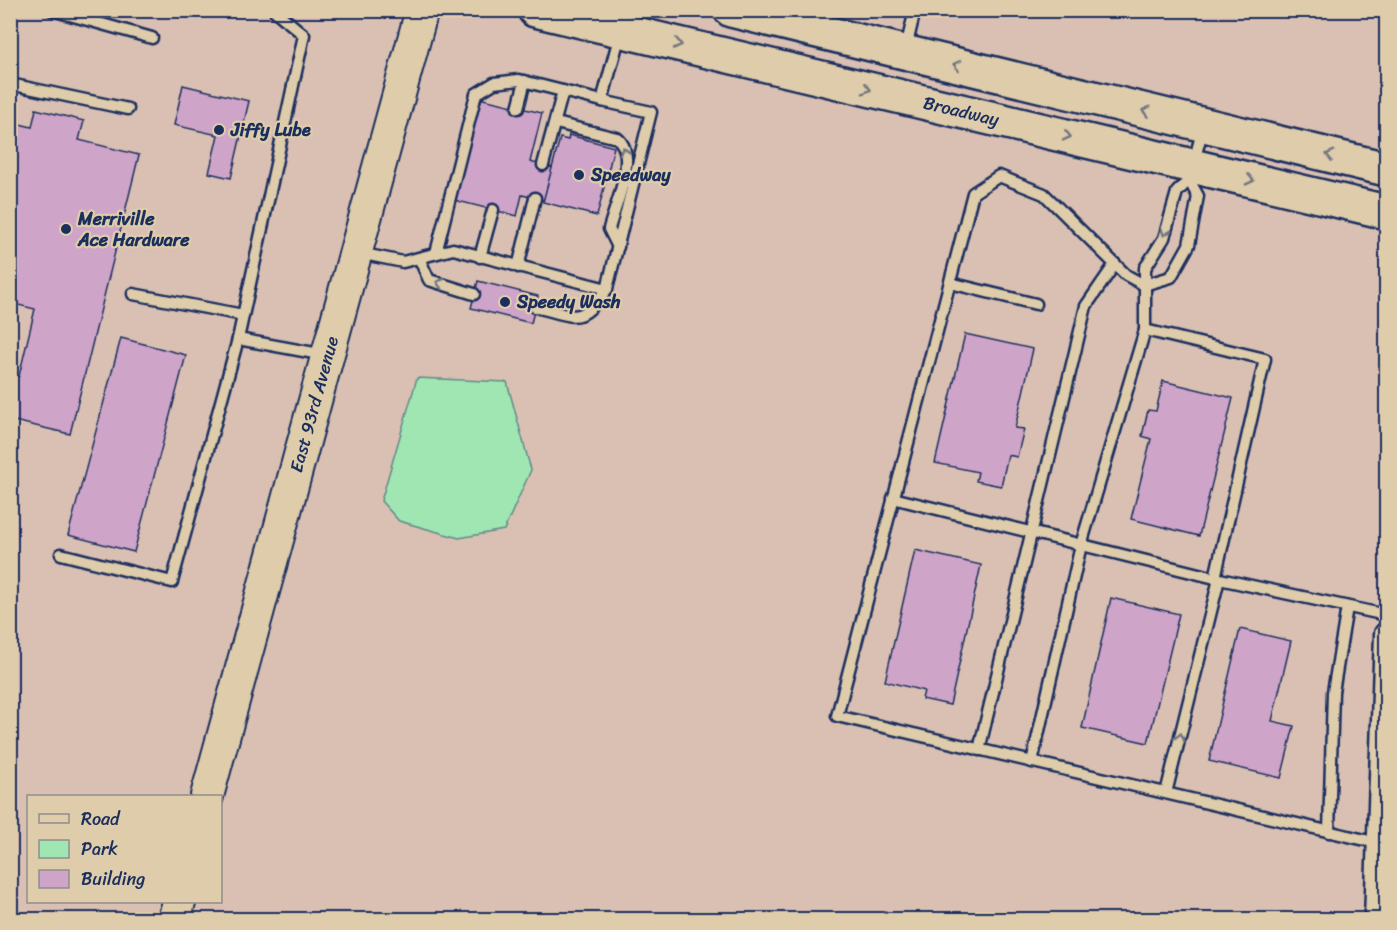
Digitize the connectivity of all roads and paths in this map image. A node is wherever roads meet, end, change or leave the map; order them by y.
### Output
1 (52, 10) edge
2 (274, 10) edge
3 (422, 10) edge
4 (535, 10) edge
5 (731, 10) edge
6 (915, 10) edge
7 (621, 31) junction
8 (152, 38) dead end
9 (905, 52) junction
10 (525, 81) junction
11 (10, 84) edge
12 (563, 91) junction
13 (602, 101) junction
14 (518, 108) dead end
15 (128, 109) dead end
16 (555, 123) junction
17 (1203, 125) junction
18 (543, 165) dead end
19 (1386, 169) edge
20 (1191, 173) junction
21 (535, 198) dead end
22 (493, 210) dead end
23 (1386, 212) edge
24 (618, 246) junction
25 (356, 252) junction
26 (436, 253) junction
27 (480, 257) junction
28 (419, 258) junction
29 (1115, 264) junction
30 (518, 267) junction
31 (950, 283) junction
32 (1144, 285) junction
33 (607, 289) junction
34 (133, 294) dead end
35 (474, 294) dead end
36 (1036, 304) dead end
37 (535, 307) dead end
38 (243, 315) junction
39 (1145, 330) junction
40 (238, 339) junction
41 (326, 356) junction
42 (893, 498) junction
43 (1030, 532) junction
44 (1081, 545) junction
45 (61, 554) dead end
46 (1217, 578) junction
47 (1347, 606) junction
48 (1386, 615) edge
49 (1386, 634) edge
50 (979, 750) junction
51 (1032, 762) junction
52 (1383, 786) edge
53 (1166, 793) junction
54 (207, 795) edge
55 (1329, 832) junction
56 (1378, 843) junction
57 (179, 903) edge
58 (174, 920) edge
59 (1376, 920) edge

1 - 8 lane
2 - 38 lane
3 - 25 street, East 93rd Avenue
4 - 7 main road, Broadway
5 - 9 main road
6 - 9 lane
7 - 13 lane
7 -> 20 main road, Broadway
17 -> 9 main road
10 - 12 lane
10 - 14 lane
10 - 26 lane
11 - 15 lane
12 - 13 lane
12 - 16 lane
13 - 24 lane
16 - 18 lane
24 -> 16 lane
19 -> 17 main road
17 - 20 lane
20 -> 23 main road, Broadway
20 -> 32 lane
20 - 32 lane
21 - 30 lane
22 - 27 lane
24 - 33 lane
25 - 28 lane
25 - 41 street, East 93rd Avenue
26 - 27 lane
26 - 28 lane
27 - 30 lane
35 -> 28 lane
29 - 31 lane
29 - 32 lane
29 - 43 lane
30 - 33 lane
31 - 36 lane
31 - 42 lane
32 - 39 lane
33 - 37 lane
34 - 38 lane
38 - 40 lane
39 - 44 lane
39 - 46 lane
40 - 41 lane
40 - 45 lane
41 - 54 street, East 93rd Avenue
42 - 43 lane
42 - 50 lane
43 - 44 lane
43 - 50 lane
44 - 46 lane
44 - 51 lane
46 - 47 lane
53 -> 46 lane
47 - 48 lane
47 - 55 lane
49 - 52 street
50 - 51 lane
51 - 53 lane
52 - 56 street
53 - 55 lane
55 - 56 lane
56 - 59 street
57 - 58 street

